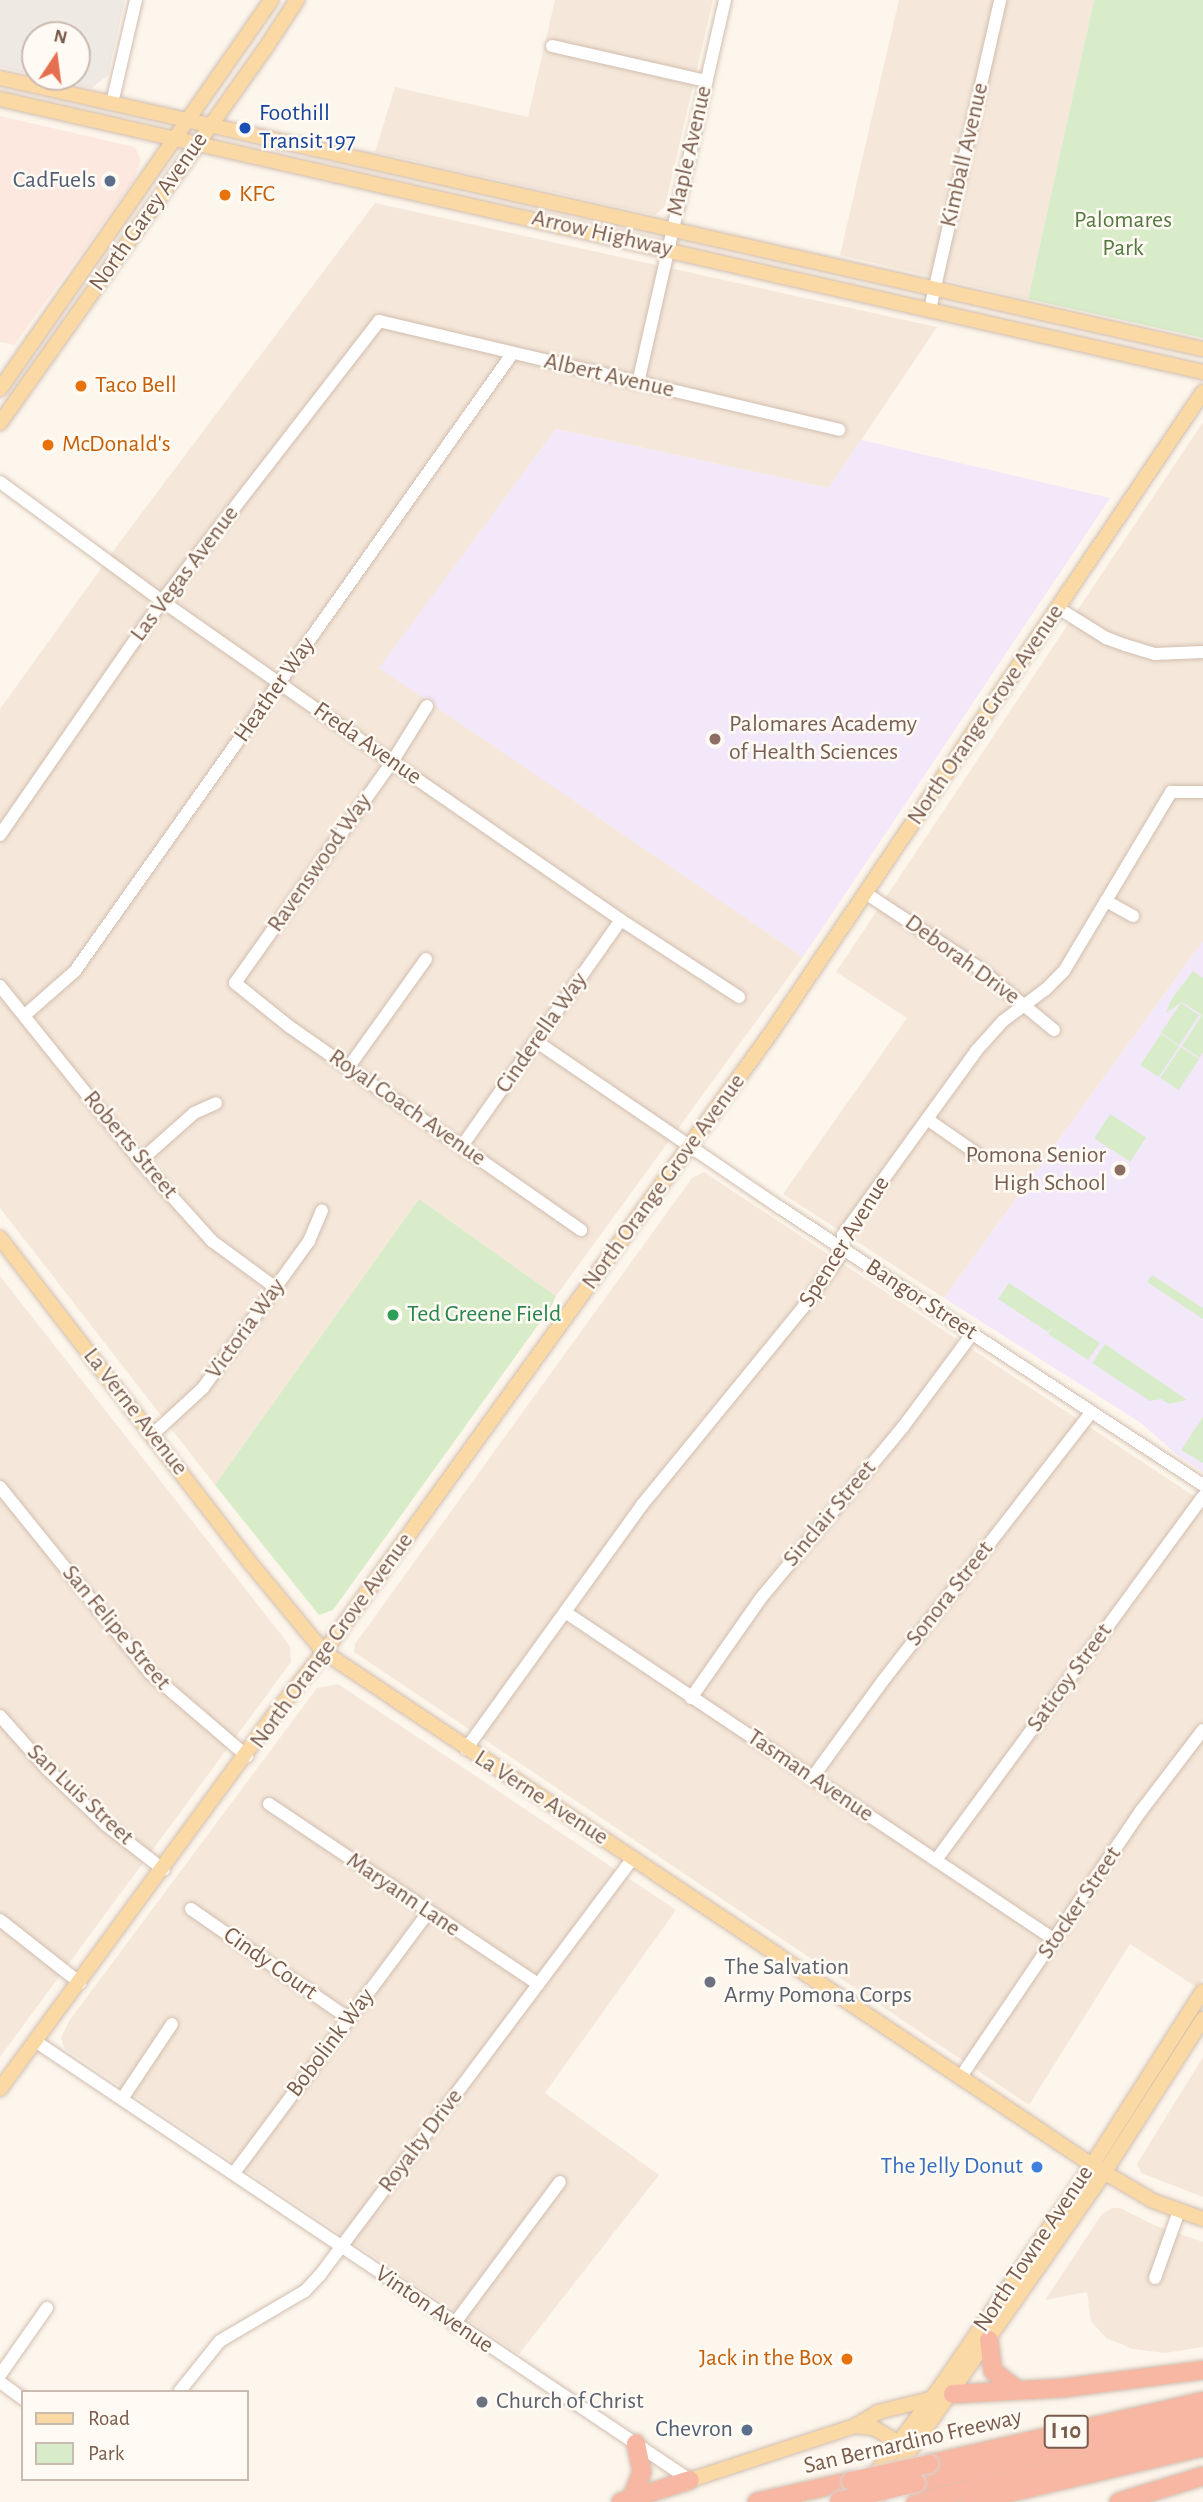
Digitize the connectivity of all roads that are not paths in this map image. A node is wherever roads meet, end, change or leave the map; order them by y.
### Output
1 (136, 0) edge
2 (271, 0) edge
3 (296, 0) edge
4 (725, 0) edge
5 (1000, 0) edge
6 (552, 46) dead end
7 (0, 78) edge
8 (706, 81) junction
9 (0, 99) edge
10 (111, 103) junction
11 (188, 121) junction
12 (209, 126) junction
13 (175, 138) junction
14 (197, 143) junction
15 (672, 229) junction
16 (667, 248) junction
17 (86, 267) junction
18 (935, 289) junction
19 (930, 309) junction
20 (379, 321) joint
21 (61, 339) junction
22 (34, 342) junction
23 (1203, 349) edge
24 (512, 354) junction
25 (1203, 372) edge
26 (638, 383) junction
27 (0, 388) edge
28 (1203, 392) edge
29 (17, 399) junction
30 (0, 423) edge
31 (839, 430) dead end
32 (0, 482) edge
33 (162, 601) junction
34 (1058, 608) junction
35 (1203, 652) edge
36 (280, 682) junction
37 (426, 706) dead end
38 (392, 762) junction
39 (1203, 792) edge
40 (0, 835) edge
41 (867, 894) junction
42 (1107, 901) junction
43 (1133, 916) dead end
44 (621, 920) junction
45 (426, 959) dead end
46 (235, 983) joint
47 (0, 986) edge
48 (740, 997) dead end
49 (1025, 1005) junction
50 (25, 1015) junction
51 (1054, 1030) dead end
52 (537, 1042) junction
53 (348, 1068) junction
54 (216, 1102) dead end
55 (927, 1119) junction
56 (463, 1146) junction
57 (689, 1146) junction
58 (976, 1153) dead end
59 (140, 1161) junction
60 (322, 1210) dead end
61 (581, 1230) dead end
62 (0, 1238) edge
63 (844, 1250) junction
64 (276, 1288) junction
65 (972, 1334) junction
66 (1091, 1413) junction
67 (153, 1434) junction
68 (1203, 1485) edge
69 (0, 1487) edge
70 (1203, 1496) edge
71 (565, 1612) junction
72 (324, 1652) junction
73 (691, 1698) junction
74 (0, 1716) edge
75 (1203, 1730) edge
76 (466, 1749) junction
77 (247, 1756) junction
78 (812, 1778) junction
79 (269, 1804) dead end
80 (633, 1858) junction
81 (936, 1860) junction
82 (164, 1870) junction
83 (191, 1909) dead end
84 (428, 1913) junction
85 (0, 1920) edge
86 (1055, 1940) junction
87 (79, 1983) junction
88 (538, 1984) junction
89 (1203, 1991) edge
90 (1203, 2018) edge
91 (349, 2019) junction
92 (172, 2024) dead end
93 (35, 2041) junction
94 (960, 2078) junction
95 (0, 2089) edge
96 (122, 2099) junction
97 (1098, 2169) junction
98 (234, 2173) junction
99 (560, 2182) dead end
100 (1179, 2211) junction
101 (1203, 2219) edge
102 (342, 2248) junction
103 (1155, 2278) dead end
104 (47, 2308) dead end
105 (454, 2324) junction
106 (989, 2340) junction
107 (1203, 2370) edge
108 (0, 2375) edge
109 (0, 2382) edge
110 (181, 2390) edge
111 (1017, 2390) junction
112 (953, 2394) junction
113 (21, 2398) edge
114 (931, 2399) junction
115 (1203, 2401) edge
116 (1203, 2416) edge
117 (855, 2427) junction
118 (1203, 2434) edge
119 (897, 2442) junction
120 (636, 2444) junction
121 (915, 2445) junction
122 (1203, 2447) edge
123 (1203, 2476) edge
124 (690, 2480) junction
125 (626, 2500) edge
126 (757, 2502) edge
127 (843, 2502) edge
128 (874, 2502) edge
129 (916, 2502) edge
130 (970, 2502) edge
131 (1119, 2502) edge

1 - 10 street
2 - 11 main road, North Garey Avenue
3 - 12 main road, North Garey Avenue
4 - 8 street, Maple Avenue
5 - 18 street, Kimball Avenue
6 - 8 street
7 - 10 main road, Arrow Highway
8 - 15 street, Maple Avenue
9 - 13 main road, Arrow Highway
10 - 11 main road, Arrow Highway
11 - 12 main road, Arrow Highway
11 - 13 main road, North Garey Avenue
12 - 14 main road, North Garey Avenue
12 - 15 main road, Arrow Highway
13 - 14 main road, Arrow Highway
13 - 17 main road, North Garey Avenue
14 - 16 main road, Arrow Highway
14 - 21 main road, North Garey Avenue
15 - 16 street, Maple Avenue
15 - 18 main road, Arrow Highway
16 - 19 main road, Arrow Highway
16 - 26 street, Maple Avenue
17 - 21 main road
17 - 22 main road, North Garey Avenue
18 - 19 street, Kimball Avenue
18 - 23 main road, Arrow Highway
19 - 25 main road, Arrow Highway
20 - 24 street, Albert Avenue
20 - 33 street, Las Vegas Avenue
21 - 29 main road, North Garey Avenue
22 - 27 main road, North Garey Avenue
22 - 29 main road
24 - 26 street, Albert Avenue
24 - 36 street, Heather Way
26 - 31 street, Albert Avenue
28 - 34 main road, North Orange Grove Avenue
29 - 30 main road, North Garey Avenue
32 - 33 street, Freda Avenue
33 - 36 street, Freda Avenue
33 - 40 street, Las Vegas Avenue
34 - 35 street
34 - 41 main road, North Orange Grove Avenue
36 - 38 street, Freda Avenue
36 - 50 street, Heather Way
37 - 38 street, Ravenswood Way
38 - 44 street, Freda Avenue
38 - 46 street, Ravenswood Way
39 - 42 street, Spencer Avenue
41 - 49 street, Deborah Drive
41 - 57 main road, North Orange Grove Avenue
42 - 43 street
42 - 49 street, Spencer Avenue
44 - 48 street, Freda Avenue
44 - 52 street, Cinderella Way
45 - 53 street
46 - 53 street, Royal Coach Avenue
47 - 50 street, Roberts Street
49 - 51 street, Deborah Drive
49 - 55 street, Spencer Avenue
50 - 59 street, Roberts Street
52 - 56 street, Cinderella Way
52 - 57 street, Bangor Street
53 - 56 street, Royal Coach Avenue
54 - 59 street
55 - 58 street
55 - 63 street, Spencer Avenue
56 - 61 street, Royal Coach Avenue
57 - 63 street, Bangor Street
57 - 72 main road, North Orange Grove Avenue
59 - 64 street, Roberts Street
60 - 64 street, Victoria Way
62 - 67 main road, La Verne Avenue
63 - 65 street, Bangor Street
63 - 71 street, Spencer Avenue
64 - 67 street, Victoria Way
65 - 66 street, Bangor Street
65 - 73 street, Sinclair Street
66 - 68 street, Bangor Street
66 - 78 street, Sonora Street
67 - 72 main road, La Verne Avenue
69 - 77 street, San Felipe Street
70 - 81 street, Saticoy Street
71 - 73 street, Tasman Avenue
71 - 76 street, Spencer Avenue
72 - 76 main road, La Verne Avenue
72 - 77 main road, North Orange Grove Avenue
73 - 78 street, Tasman Avenue
74 - 82 street, San Luis Street
75 - 86 street, Stocker Street
76 - 80 main road, La Verne Avenue
77 - 82 main road, North Orange Grove Avenue
78 - 81 street, Tasman Avenue
79 - 84 street, Maryann Lane
80 - 88 street, Royalty Drive
80 - 94 main road, La Verne Avenue
81 - 86 street, Tasman Avenue
82 - 87 main road, North Orange Grove Avenue
83 - 91 street, Cindy Court
84 - 88 street, Maryann Lane
84 - 91 street, Bobolink Way
85 - 87 street
86 - 94 street, Stocker Street
87 - 93 main road, North Orange Grove Avenue
88 - 102 street, Royalty Drive
89 - 97 main road, North Towne Avenue
90 - 97 main road, North Towne Avenue
91 - 98 street, Bobolink Way
92 - 96 street
93 - 95 main road, North Orange Grove Avenue
93 - 96 street, Vinton Avenue
94 - 97 main road, La Verne Avenue
96 - 98 street, Vinton Avenue
97 - 100 main road, La Verne Avenue
97 - 106 main road, North Towne Avenue
97 - 114 main road, North Towne Avenue
98 - 102 street, Vinton Avenue
99 - 105 street
100 - 101 main road, La Verne Avenue
100 - 103 street
102 - 105 street, Vinton Avenue
102 - 110 street, Royalty Drive
104 - 108 street
105 - 120 street, Vinton Avenue
106 - 111 highway
106 - 112 main road, North Towne Avenue
107 - 111 highway
109 - 113 street
111 - 112 highway
112 - 114 main road
112 - 121 main road, North Towne Avenue
114 - 117 main road
114 - 119 main road, North Towne Avenue
114 - 121 main road
115 - 126 highway, San Bernardino Freeway / I 10, bridge
116 - 127 highway, bridge
117 - 119 main road
117 - 124 main road
118 - 129 highway
119 - 127 main road, North Towne Avenue
120 - 124 street, Vinton Avenue
120 - 125 highway
121 - 128 main road, North Towne Avenue
122 - 130 highway, I 10
123 - 131 highway
124 - 125 highway

